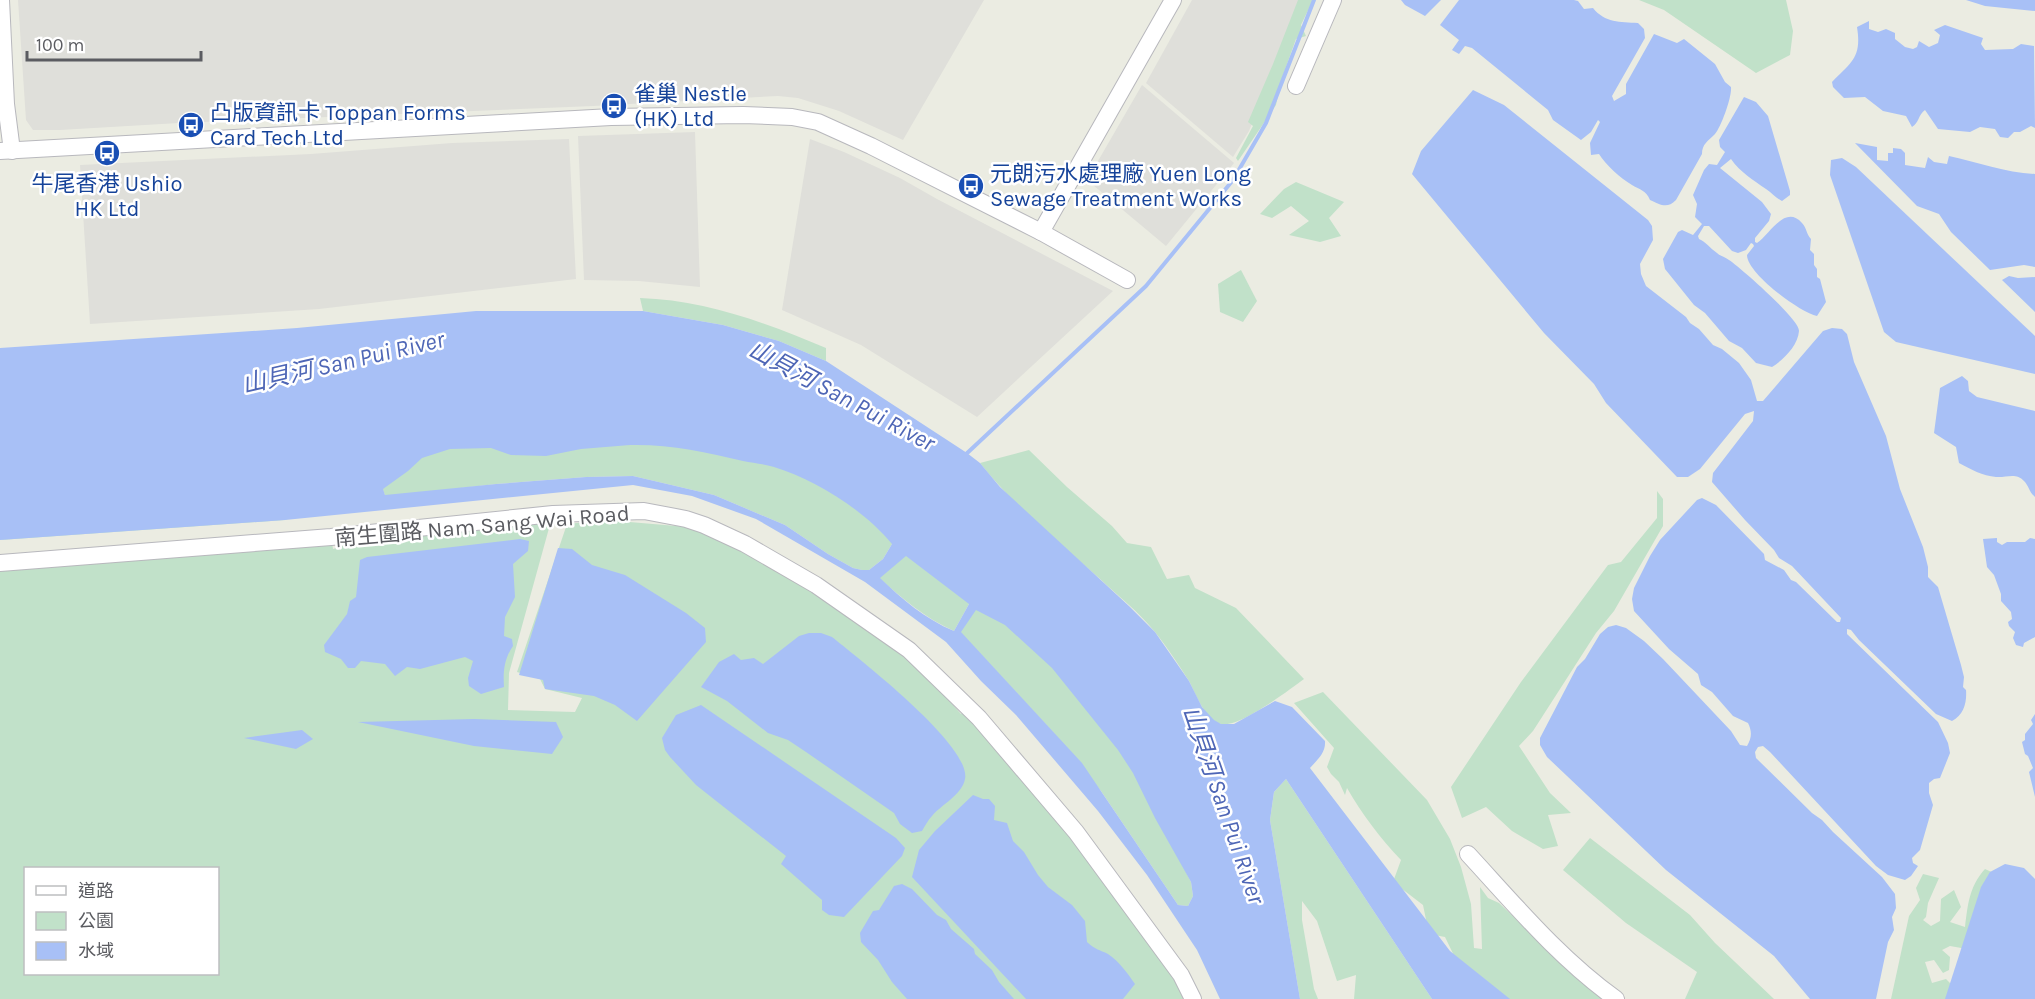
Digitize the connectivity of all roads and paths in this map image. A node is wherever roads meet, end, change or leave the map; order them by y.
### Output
1 (1, 0) edge
2 (1173, 0) edge
3 (1333, 0) edge
4 (1296, 86) dead end
5 (6, 151) edge
6 (1041, 232) junction
7 (1127, 280) dead end
8 (0, 563) edge
9 (1468, 854) dead end
10 (1193, 999) edge
11 (1616, 999) edge

1 - 5 street
2 - 6 street
3 - 4 street
5 - 6 street
6 - 7 street
8 - 10 street, 南生圍路 Nam Sang Wai Road
9 - 11 street

